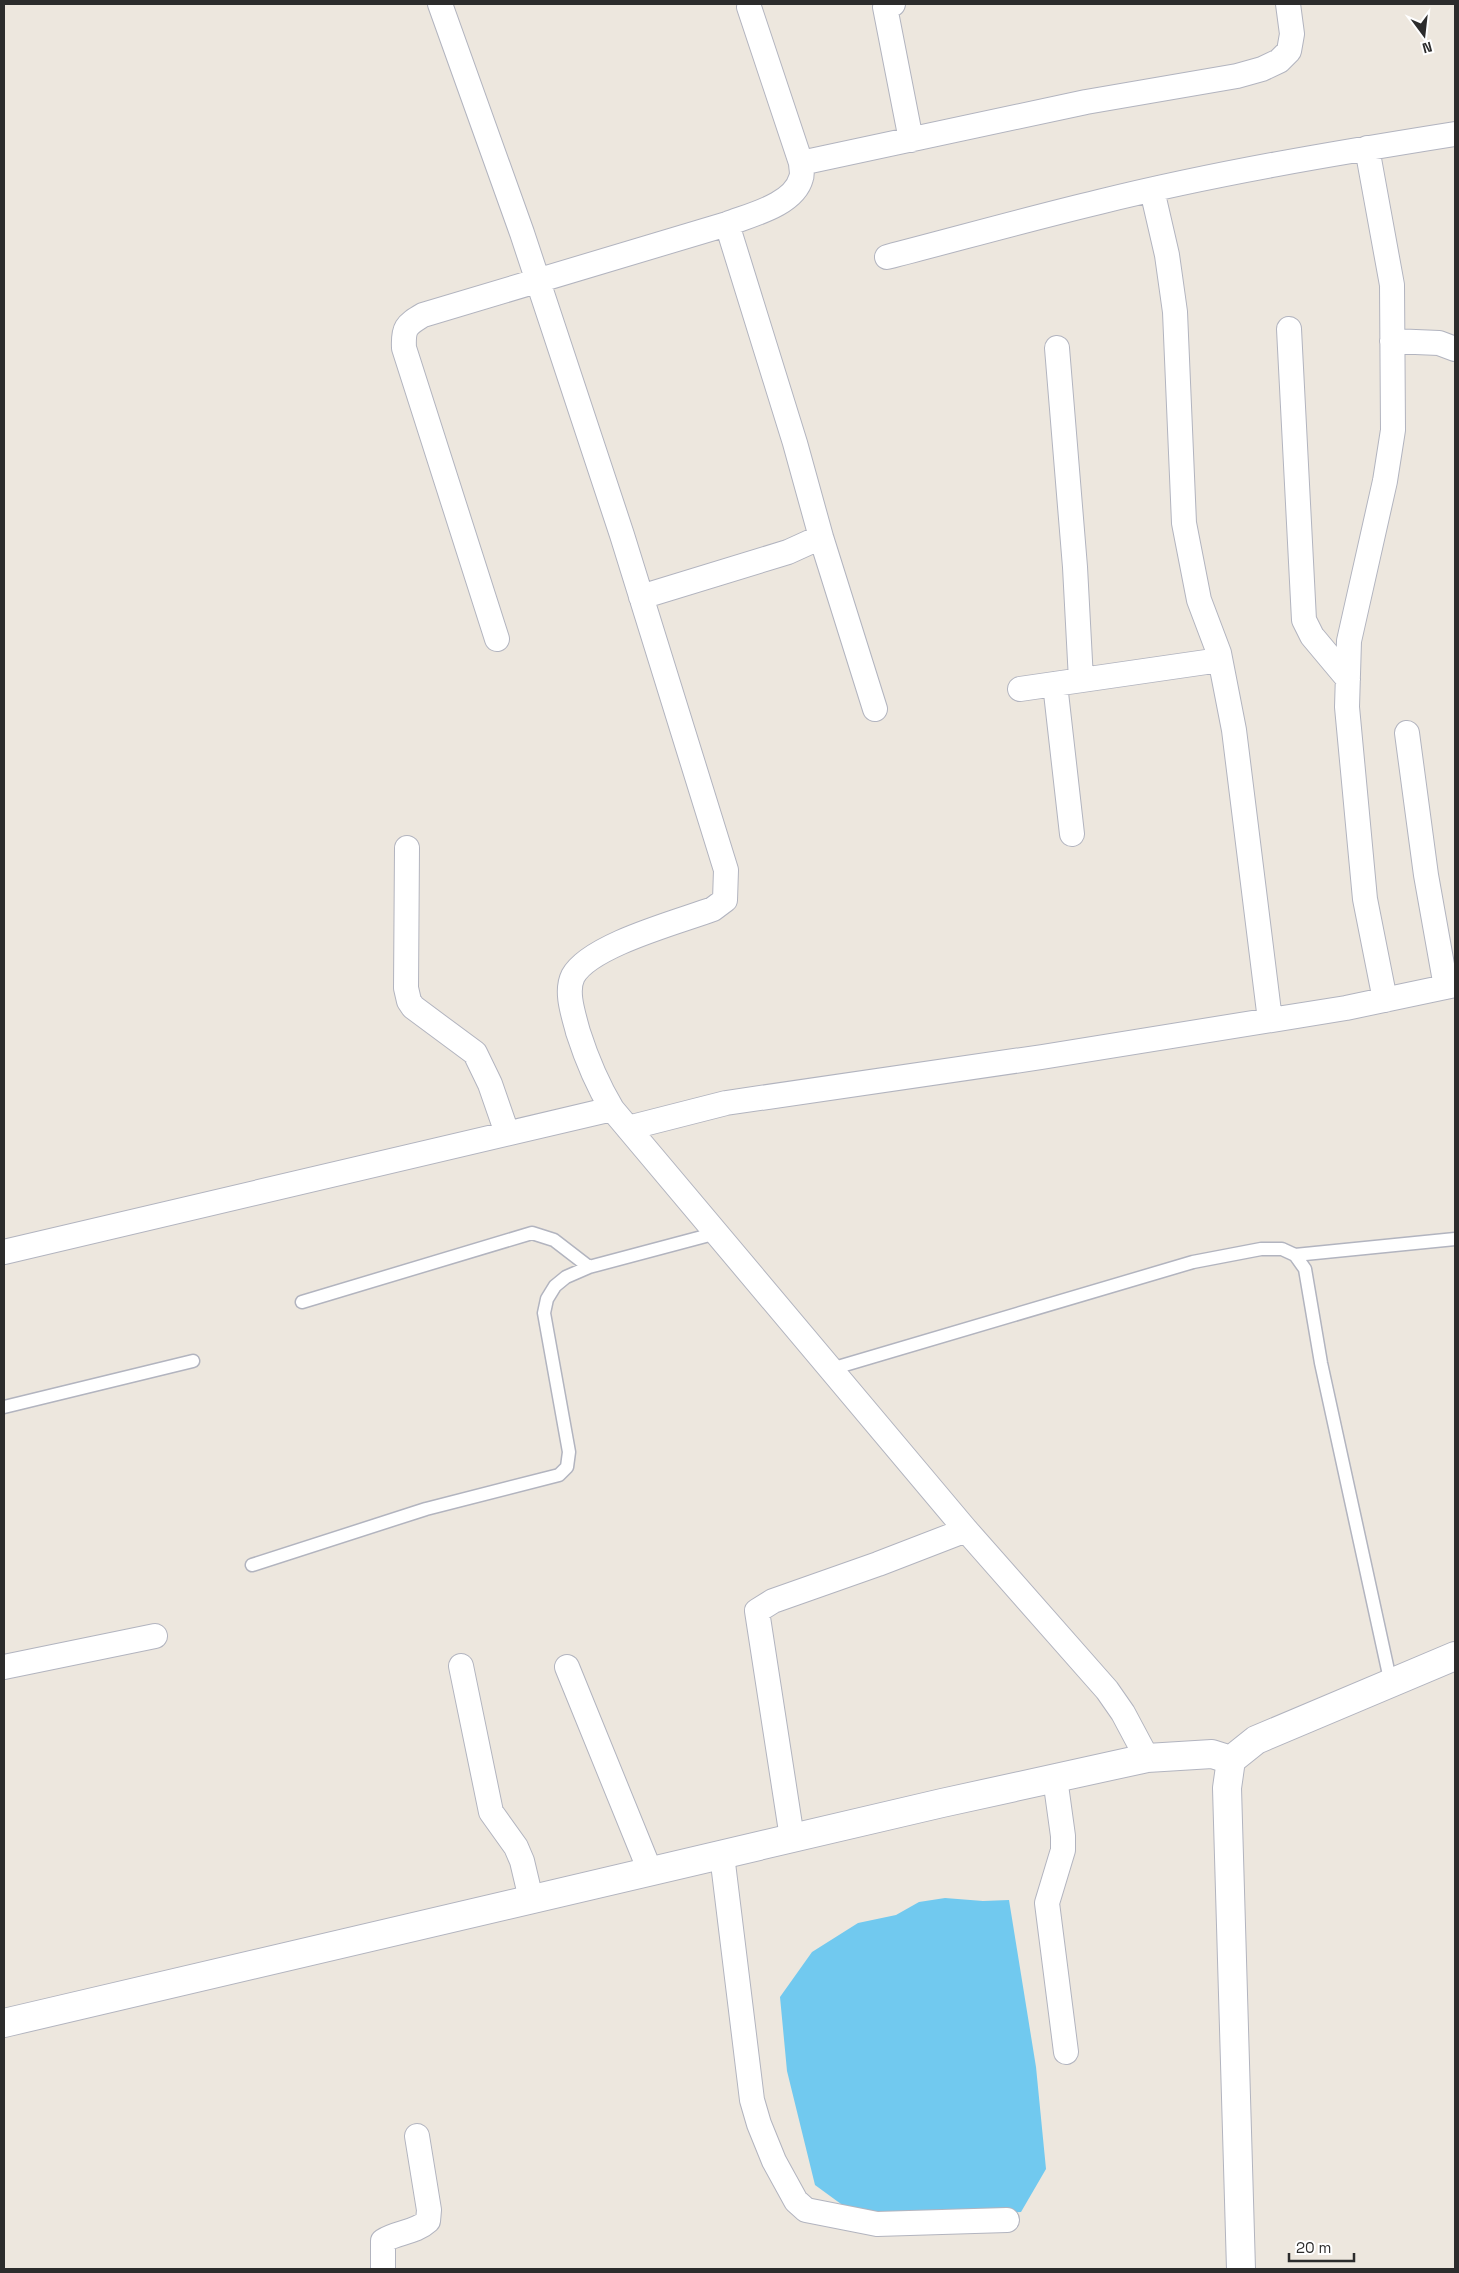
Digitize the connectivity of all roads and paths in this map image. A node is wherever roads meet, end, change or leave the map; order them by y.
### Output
1 (440, 4) edge
2 (893, 4) edge
3 (1288, 4) edge
4 (749, 7) dead end
5 (1455, 134) edge
6 (911, 140) junction
7 (1367, 148) junction
8 (801, 163) junction
9 (1152, 190) junction
10 (727, 224) junction
11 (887, 257) dead end
12 (538, 279) junction
13 (1289, 329) dead end
14 (1392, 341) junction
15 (1057, 348) dead end
16 (1455, 349) edge
17 (822, 537) junction
18 (641, 597) junction
19 (497, 639) dead end
20 (1220, 660) junction
21 (1348, 679) junction
22 (1081, 680) junction
23 (1055, 684) junction
24 (1020, 689) dead end
25 (875, 709) dead end
26 (1407, 733) dead end
27 (1072, 834) dead end
28 (407, 848) dead end
29 (1450, 986) edge
30 (1385, 1000) junction
31 (1270, 1020) junction
32 (612, 1109) junction
33 (628, 1128) junction
34 (507, 1133) junction
35 (717, 1233) junction
36 (1455, 1239) edge
37 (4, 1252) edge
38 (1295, 1255) junction
39 (589, 1267) junction
40 (302, 1302) dead end
41 (193, 1361) dead end
42 (831, 1369) junction
43 (4, 1407) edge
44 (966, 1530) junction
45 (252, 1565) dead end
46 (155, 1636) dead end
47 (1455, 1656) edge
48 (461, 1666) dead end
49 (4, 1667) edge
50 (566, 1668) dead end
51 (1391, 1684) junction
52 (1147, 1758) junction
53 (1231, 1760) junction
54 (1055, 1778) junction
55 (792, 1838) junction
56 (722, 1855) junction
57 (650, 1871) junction
58 (531, 1899) junction
59 (4, 2023) edge
60 (1066, 2052) dead end
61 (417, 2136) dead end
62 (1006, 2220) dead end
63 (383, 2269) edge
64 (1241, 2269) edge

1 - 12 street
2 - 6 street
3 - 6 street
4 - 8 street
5 - 7 street
6 - 8 street
7 - 9 street
7 - 14 street
8 - 10 street
9 - 11 street
9 - 20 street
10 - 12 street
10 - 17 street
12 - 18 street
12 - 19 street
13 - 21 street
14 - 16 street
14 - 21 street
15 - 22 street
17 - 18 street
17 - 25 street
18 - 32 street
20 - 22 street
20 - 31 street
21 - 30 street
22 - 23 street
23 - 24 street
23 - 27 street
26 - 29 street
28 - 34 street
29 - 30 street
30 - 31 street
31 - 33 street
32 - 33 street
32 - 34 street
33 - 35 street
34 - 37 street
35 - 39 lane
35 - 42 street
36 - 38 lane
38 - 42 lane
38 - 51 lane
39 - 40 lane
39 - 45 lane
41 - 43 lane
42 - 44 street
44 - 52 street
44 - 55 street
46 - 49 street
47 - 51 street
48 - 58 street
50 - 57 street
51 - 53 street
52 - 53 street
52 - 54 street
53 - 64 street
54 - 55 street
54 - 60 street
55 - 56 street
56 - 57 street
56 - 62 street
57 - 58 street
58 - 59 street
61 - 63 street

